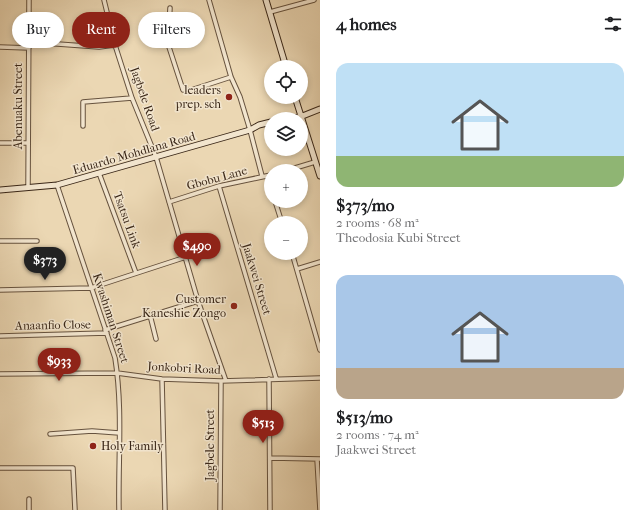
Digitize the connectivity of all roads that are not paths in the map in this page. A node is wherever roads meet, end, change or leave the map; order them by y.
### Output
1 (29, 0) edge
2 (104, 0) edge
3 (209, 0) edge
4 (266, 0) edge
5 (314, 0) edge
6 (170, 8) dead end
7 (29, 12) edge
8 (107, 12) edge
9 (270, 12) junction
10 (0, 47) edge
11 (12, 47) edge
12 (28, 48) edge
13 (116, 48) edge
14 (284, 60) edge
15 (231, 77) junction
16 (132, 98) junction
17 (320, 109) edge
18 (308, 114) edge
19 (264, 124) edge
20 (83, 126) dead end
21 (250, 130) junction
22 (308, 141) edge
23 (0, 143) edge
24 (28, 143) junction
25 (156, 157) junction
26 (315, 162) junction
27 (308, 164) edge
28 (99, 173) junction
29 (262, 176) joint
30 (320, 176) edge
31 (57, 185) junction
32 (219, 186) junction
33 (28, 187) junction
34 (0, 190) edge
35 (169, 202) junction
36 (0, 241) edge
37 (38, 241) dead end
38 (186, 257) junction
39 (294, 260) edge
40 (320, 262) edge
41 (297, 269) junction
42 (136, 273) junction
43 (91, 288) junction
44 (0, 290) edge
45 (198, 301) junction
46 (150, 315) junction
47 (106, 332) junction
48 (0, 336) edge
49 (156, 339) dead end
50 (320, 350) edge
51 (117, 373) junction
52 (0, 374) edge
53 (276, 378) junction
54 (320, 378) edge
55 (162, 379) junction
56 (269, 379) junction
57 (221, 381) junction
58 (226, 381) junction
59 (119, 433) junction
60 (50, 434) dead end
61 (271, 458) junction
62 (319, 459) edge
63 (0, 468) edge
64 (29, 500) dead end
65 (29, 510) edge
66 (74, 510) edge
67 (119, 510) edge
68 (165, 510) edge
69 (220, 510) edge
70 (270, 510) edge
71 (320, 510) edge

1 - 7 street, Abenuaku Street
2 - 8 street, Jagbele Road
3 - 15 street
4 - 9 main road
5 - 9 street
6 - 15 street
9 - 14 main road
10 - 11 street
12 - 24 street, Abenuaku Street
13 - 16 street, Jagbele Road
15 - 21 street
16 - 20 street
16 - 25 street, Jagbele Road
17 - 18 main road
19 - 21 main road, Eduardo Mohdlana Road
21 - 25 main road, Eduardo Mohdlana Road
21 - 29 street
22 - 26 main road
23 - 24 street
24 - 33 street, Abenuaku Street
25 - 28 main road, Eduardo Mohdlana Road
25 - 35 street
26 - 27 street
26 - 30 main road
28 - 31 main road, Eduardo Mohdlana Road
28 - 42 street, Tsatsu Link
29 - 32 street, Gbobu Lane
31 - 33 main road, Eduardo Mohdlana Road
31 - 43 street, Kwashiman Street
32 - 35 street, Gbobu Lane
32 - 53 street, Jaakwei Street
33 - 34 main road, Eduardo Mohdlana Road
35 - 38 street
36 - 37 street
38 - 42 street
38 - 45 street
39 - 41 street
40 - 41 street
41 - 50 street
42 - 43 street
43 - 44 street
43 - 47 street, Kwashiman Street
45 - 46 street, Anaanfio Close
45 - 58 street
46 - 47 street, Anaanfio Close
46 - 49 street
47 - 48 street, Anaanfio Close
47 - 51 street, Kwashiman Street
51 - 52 street, Jonkobri Road
51 - 55 street, Jonkobri Road
51 - 59 street, Kwashiman Street
53 - 54 street, Jonkobri Road
53 - 56 street, Jonkobri Road
55 - 57 street, Jonkobri Road
55 - 68 street
56 - 58 street, Jonkobri Road
56 - 61 street
57 - 58 street, Jonkobri Road
57 - 69 street, Jagbele Street
59 - 60 street
59 - 67 street, Kwashiman Street
61 - 62 street
61 - 70 street
62 - 71 street
63 - 66 street
64 - 65 street

